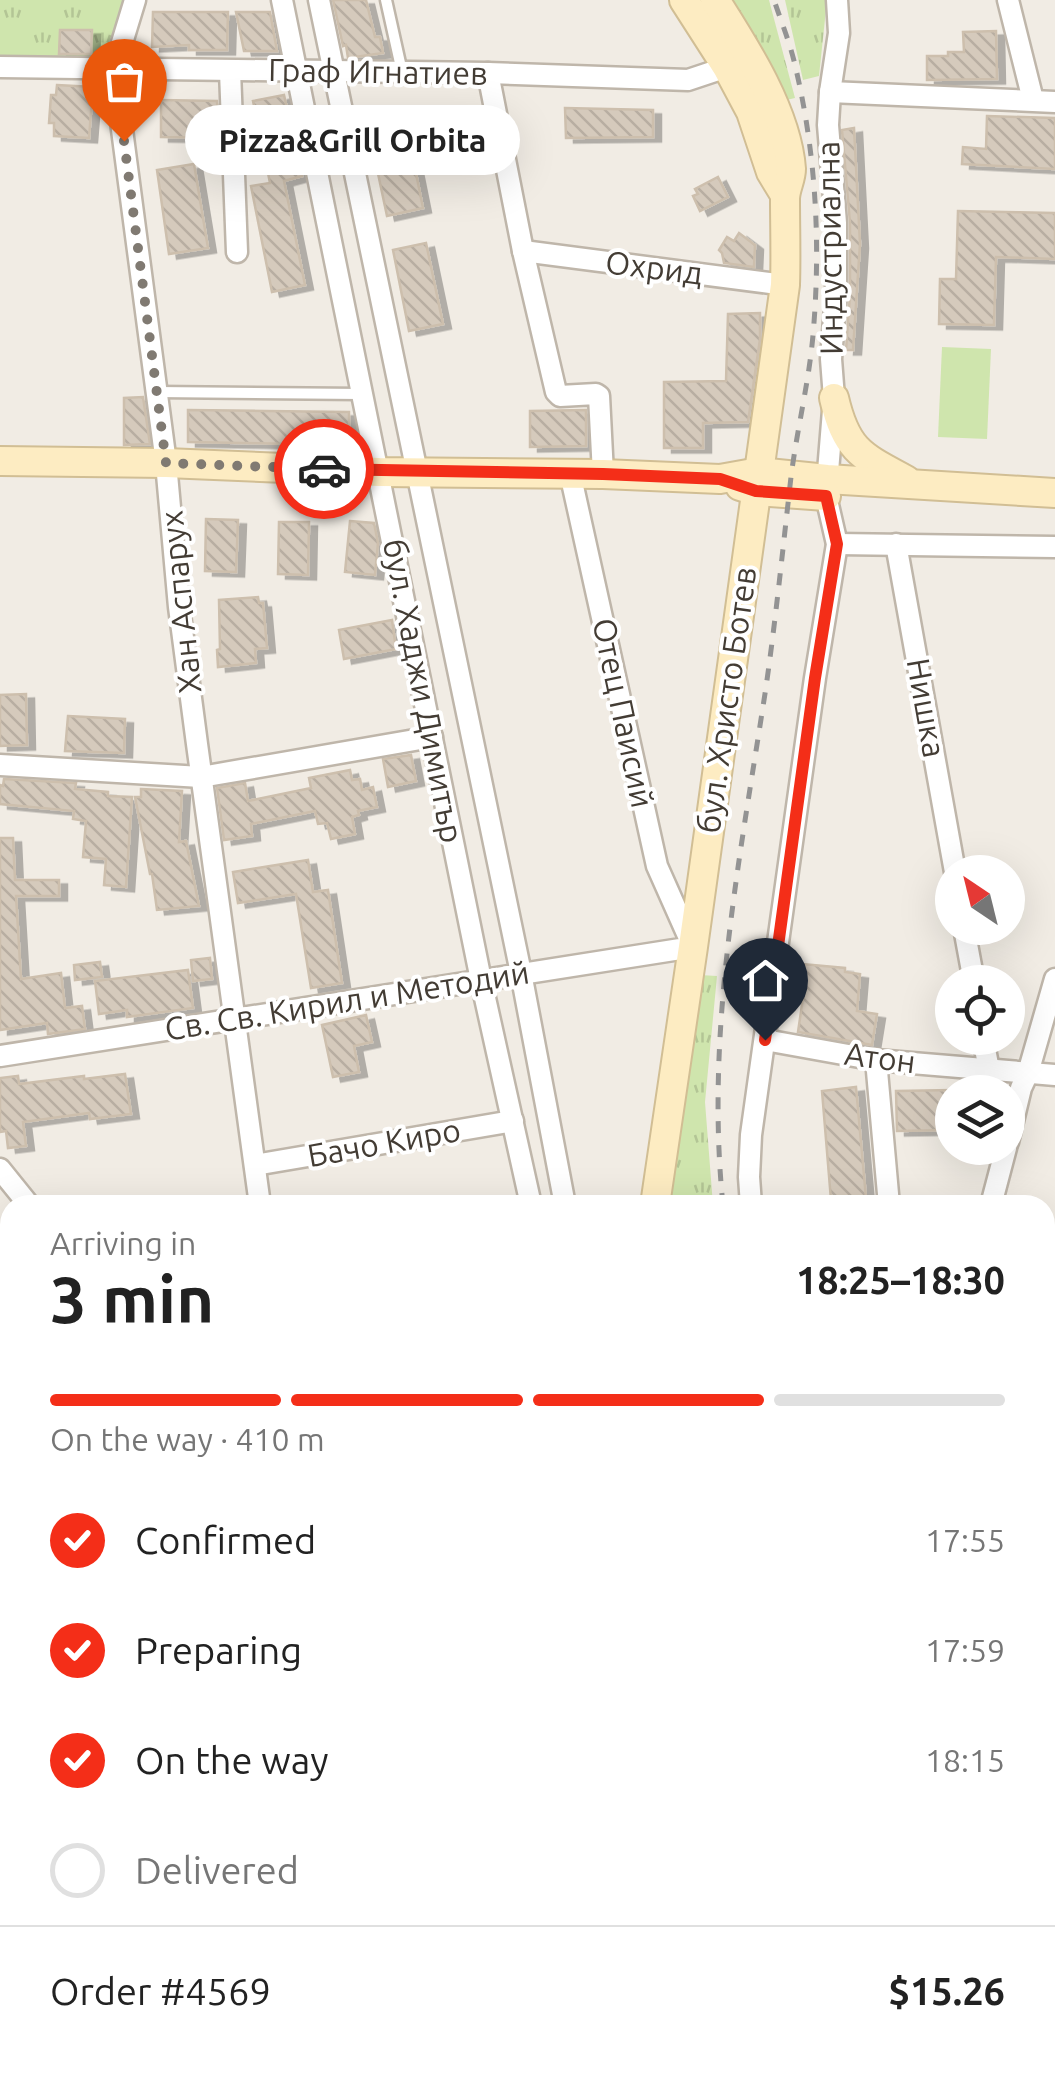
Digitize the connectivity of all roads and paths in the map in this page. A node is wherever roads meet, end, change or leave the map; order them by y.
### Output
1 (135, 0) edge
2 (282, 0) edge
3 (319, 0) edge
4 (386, 0) edge
5 (684, 0) edge
6 (715, 0) edge
7 (838, 0) edge
8 (1008, 0) edge
9 (738, 59) junction
10 (0, 66) edge
11 (114, 69) junction
12 (297, 70) junction
13 (334, 70) junction
14 (230, 71) junction
15 (402, 72) junction
16 (488, 73) junction
17 (830, 92) junction
18 (1033, 100) junction
19 (1055, 102) edge
20 (523, 251) junction
21 (237, 252) dead end
22 (784, 284) junction
23 (157, 392) junction
24 (362, 394) junction
25 (834, 398) junction
26 (0, 461) edge
27 (166, 463) junction
28 (378, 472) junction
29 (418, 472) junction
30 (570, 474) junction
31 (603, 474) junction
32 (758, 481) junction
33 (916, 485) junction
34 (826, 488) junction
35 (1055, 493) edge
36 (1055, 512) edge
37 (837, 544) junction
38 (896, 544) junction
39 (1055, 547) edge
40 (432, 737) junction
41 (0, 765) edge
42 (202, 778) junction
43 (951, 855) edge
44 (694, 947) junction
45 (520, 973) junction
46 (1055, 979) edge
47 (482, 980) junction
48 (235, 1019) junction
49 (765, 1040) junction
50 (987, 1055) edge
51 (0, 1056) edge
52 (876, 1060) junction
53 (989, 1070) junction
54 (1028, 1074) junction
55 (1055, 1075) edge
56 (1025, 1080) edge
57 (513, 1121) junction
58 (254, 1165) junction
59 (1002, 1165) edge
60 (0, 1169) edge
61 (21, 1195) edge
62 (258, 1195) edge
63 (529, 1195) edge
64 (563, 1195) edge
65 (656, 1195) edge
66 (751, 1195) edge
67 (889, 1195) edge
68 (994, 1195) edge

1 - 11 street, Хан Аспарух
2 - 12 street, бул. Хаджи Димитър
3 - 13 street, бул. Хаджи Димитър
4 - 15 lane
5 - 9 main road, бул. Христо Ботев
6 - 9 main road, бул. Христо Ботев
7 - 17 street, Индустриална
8 - 18 street
9 - 16 street, Граф Игнатиев
9 - 22 main road, бул. Христо Ботев
10 - 11 street, Граф Игнатиев
11 - 14 street, Граф Игнатиев
11 - 23 street, Хан Аспарух
12 - 13 street, Граф Игнатиев
12 - 14 street, Граф Игнатиев
12 - 24 street, бул. Хаджи Димитър
13 - 15 street, Граф Игнатиев
13 - 29 street, бул. Хаджи Димитър
14 - 21 street
15 - 16 street, Граф Игнатиев
16 - 20 street
17 - 18 street
17 - 25 street, Индустриална
18 - 19 street
20 - 22 street, Охрид
20 - 31 street
22 - 32 main road, бул. Христо Ботев
23 - 24 lane
23 - 27 street, Хан Аспарух
24 - 28 street, бул. Хаджи Димитър
25 - 33 main road
25 - 34 street, Индустриална
26 - 27 main road
27 - 28 main road
27 - 42 street, Хан Аспарух
28 - 29 main road
28 - 40 street, бул. Хаджи Димитър
29 - 30 main road
29 - 45 street, бул. Хаджи Димитър
30 - 31 main road
30 - 44 street, Отец Паисий
31 - 32 main road
32 - 34 main road
32 - 44 main road, бул. Христо Ботев
33 - 34 main road
33 - 35 main road
34 - 36 main road
34 - 37 street, Индустриална
37 - 38 street
37 - 49 street
38 - 39 street
38 - 43 street, Нишка
40 - 42 street
40 - 47 street, бул. Хаджи Димитър
41 - 42 street
42 - 48 street, Хан Аспарух
44 - 45 street, Св. Св. Кирил и Методий
44 - 65 main road, бул. Христо Ботев
45 - 47 street, Св. Св. Кирил и Методий
45 - 64 street, бул. Хаджи Димитър
46 - 54 street
47 - 48 street, Св. Св. Кирил и Методий
47 - 57 street, бул. Хаджи Димитър
48 - 51 street, Св. Св. Кирил и Методий
48 - 58 street, Хан Аспарух
49 - 52 street, Атон
49 - 66 street
50 - 53 street
52 - 53 street, Атон
52 - 67 street
53 - 54 street, Атон
54 - 55 street, Атон
54 - 56 street
57 - 58 street, Бачо Киро
57 - 63 street, бул. Хаджи Димитър
58 - 62 street, Хан Аспарух
59 - 68 street
60 - 61 street

